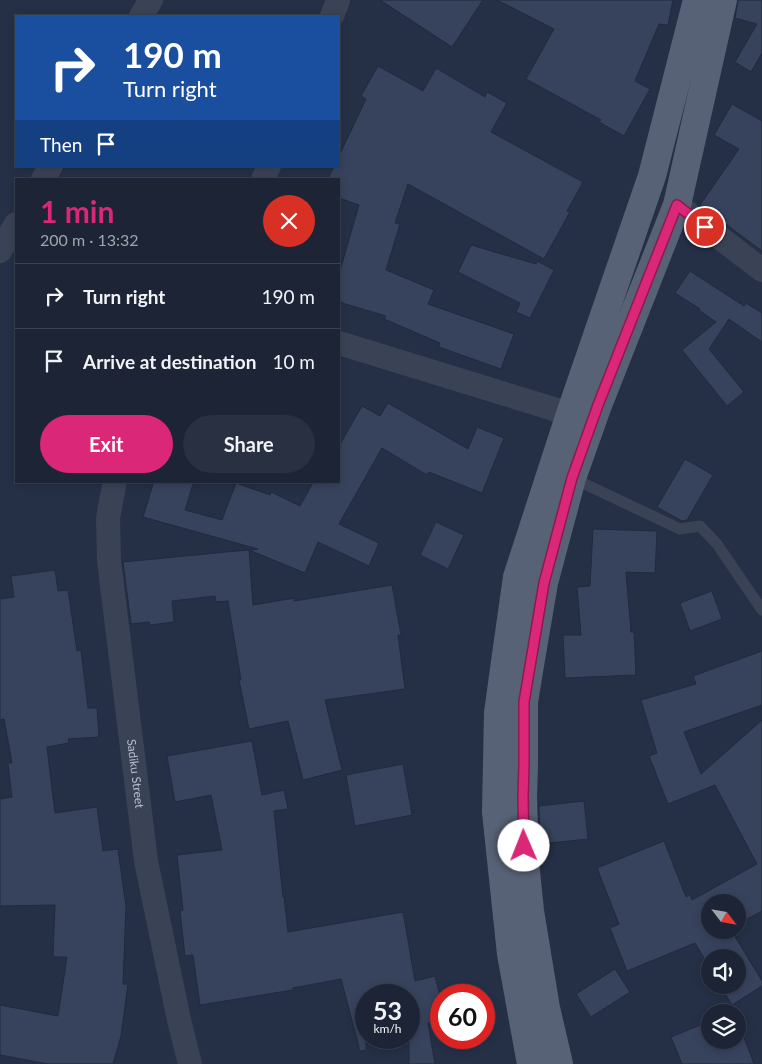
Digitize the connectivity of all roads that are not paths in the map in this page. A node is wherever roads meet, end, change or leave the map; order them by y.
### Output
1 (151, 0) edge
2 (338, 0) edge
3 (696, 0) edge
4 (723, 0) edge
5 (142, 15) edge
6 (332, 15) edge
7 (677, 205) junction
8 (15, 226) edge
9 (0, 251) edge
10 (762, 270) edge
11 (340, 343) edge
12 (570, 414) junction
13 (572, 478) junction
14 (115, 483) edge
15 (762, 610) edge
16 (190, 1064) edge
17 (531, 1064) edge
18 (558, 1064) edge

1 - 5 street
2 - 6 street
3 - 12 main road
4 - 7 main road
7 - 10 street
7 - 13 main road
8 - 9 street
11 - 12 street
12 - 17 main road
13 - 15 lane
13 - 18 main road
14 - 16 street, Sadiku Street

